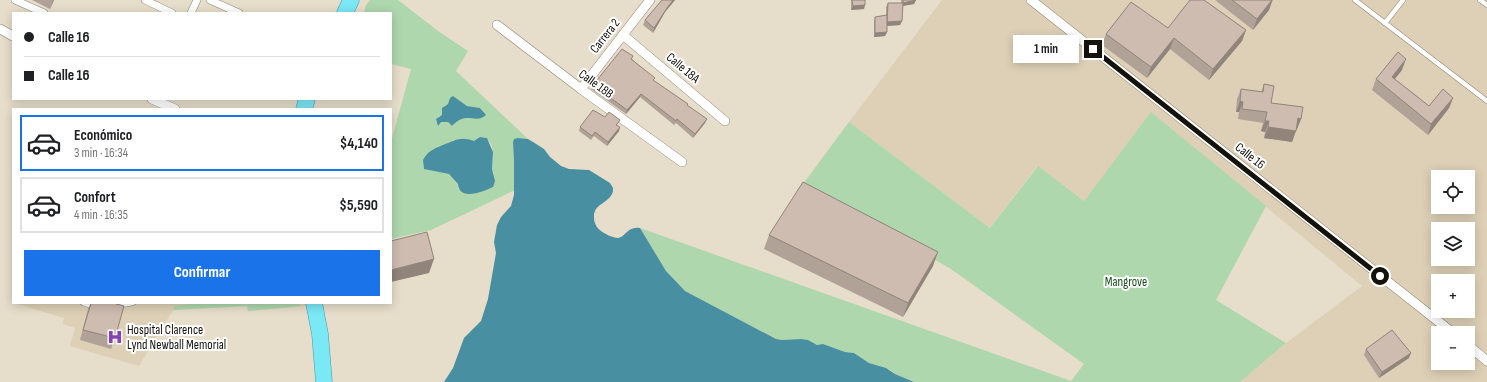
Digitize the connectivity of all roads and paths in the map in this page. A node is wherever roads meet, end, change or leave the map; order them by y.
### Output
1 (15, 0) edge
2 (145, 0) edge
3 (197, 0) edge
4 (210, 0) edge
5 (351, 0) edge
6 (650, 0) edge
7 (1031, 0) edge
8 (1355, 0) edge
9 (1403, 0) edge
10 (1480, 0) edge
11 (1487, 5) edge
12 (42, 12) edge
13 (170, 12) edge
14 (192, 12) edge
15 (237, 12) edge
16 (345, 12) edge
17 (1385, 23) junction
18 (497, 25) dead end
19 (0, 28) edge
20 (12, 35) edge
21 (623, 35) junction
22 (580, 88) junction
23 (154, 100) edge
24 (1487, 101) edge
25 (173, 108) edge
26 (726, 121) dead end
27 (682, 162) dead end
28 (86, 304) edge
29 (126, 304) edge
30 (314, 304) edge
31 (113, 306) edge
32 (99, 309) edge
33 (1444, 326) edge
34 (1475, 351) edge
35 (1487, 361) edge
36 (324, 382) edge

1 - 12 street
2 - 13 street
3 - 14 street
4 - 15 street
5 - 16 highway
6 - 21 street, Carrera 2
7 - 33 street, Calle 16
8 - 17 lane
9 - 17 lane
10 - 11 lane
17 - 24 lane
18 - 22 street, Calle 18B
19 - 20 street
21 - 22 street, Carrera 2
21 - 26 street, Calle 18A
22 - 27 street, Calle 18B
23 - 25 street
28 - 32 lane
29 - 31 lane
30 - 36 highway
34 - 35 street

